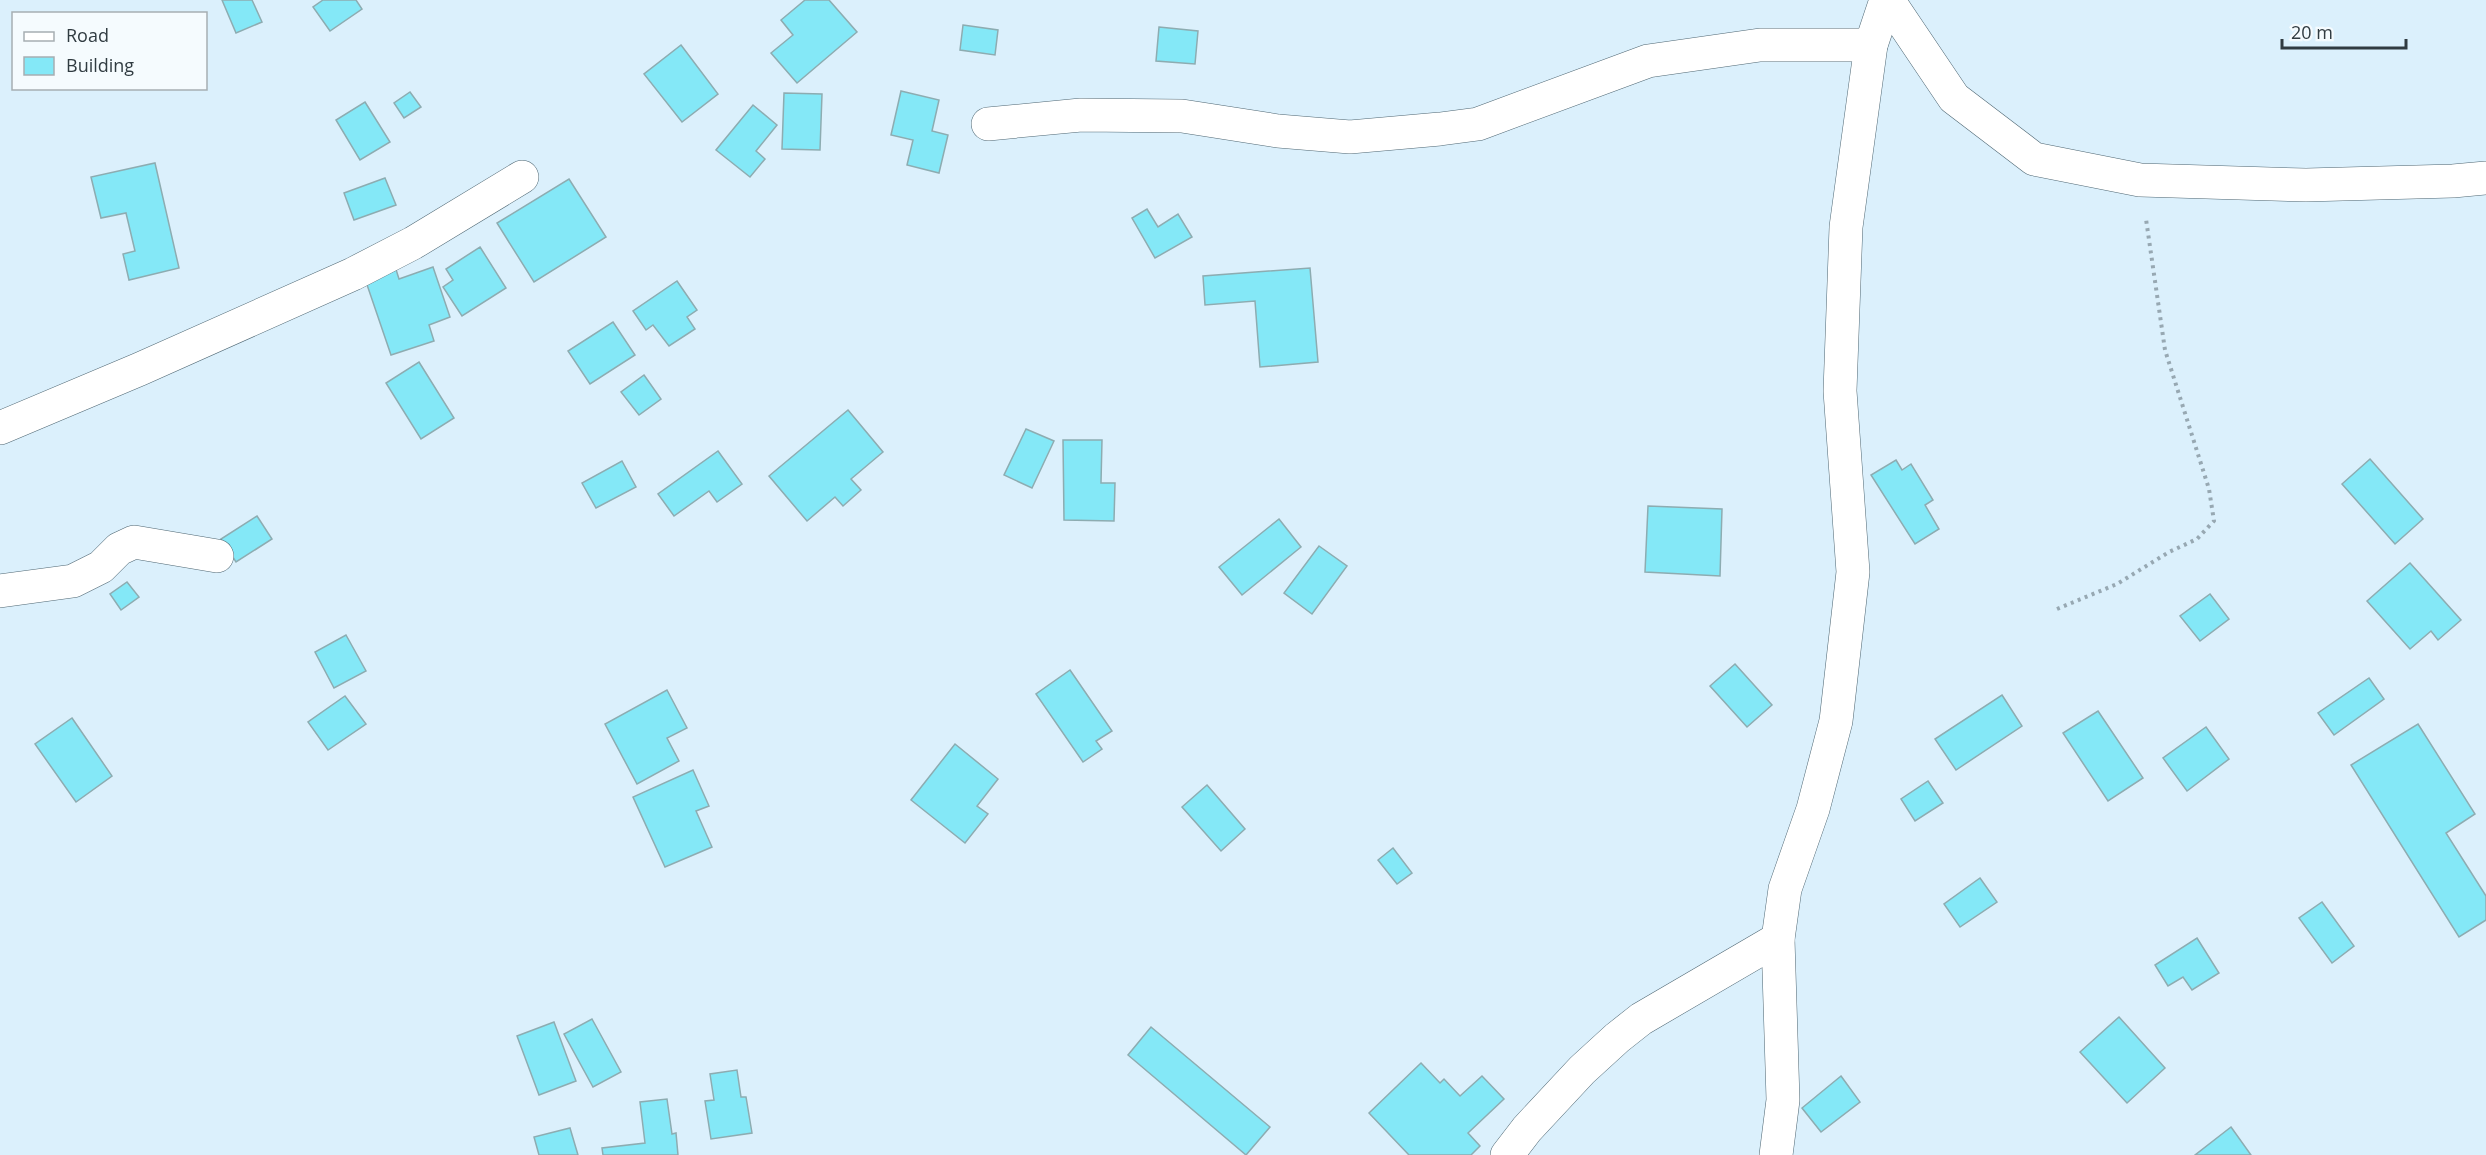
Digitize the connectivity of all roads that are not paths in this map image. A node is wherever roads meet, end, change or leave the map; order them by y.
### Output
1 (1887, 0) edge
2 (1871, 45) junction
3 (988, 124) dead end
4 (522, 177) dead end
5 (2486, 178) edge
6 (0, 428) edge
7 (217, 556) dead end
8 (0, 591) edge
9 (1779, 939) junction
10 (1507, 1155) edge
11 (1776, 1155) edge

1 - 2 street
1 - 5 street
2 - 3 street
2 - 9 street
4 - 6 street
7 - 8 street
9 - 10 street
9 - 11 street

